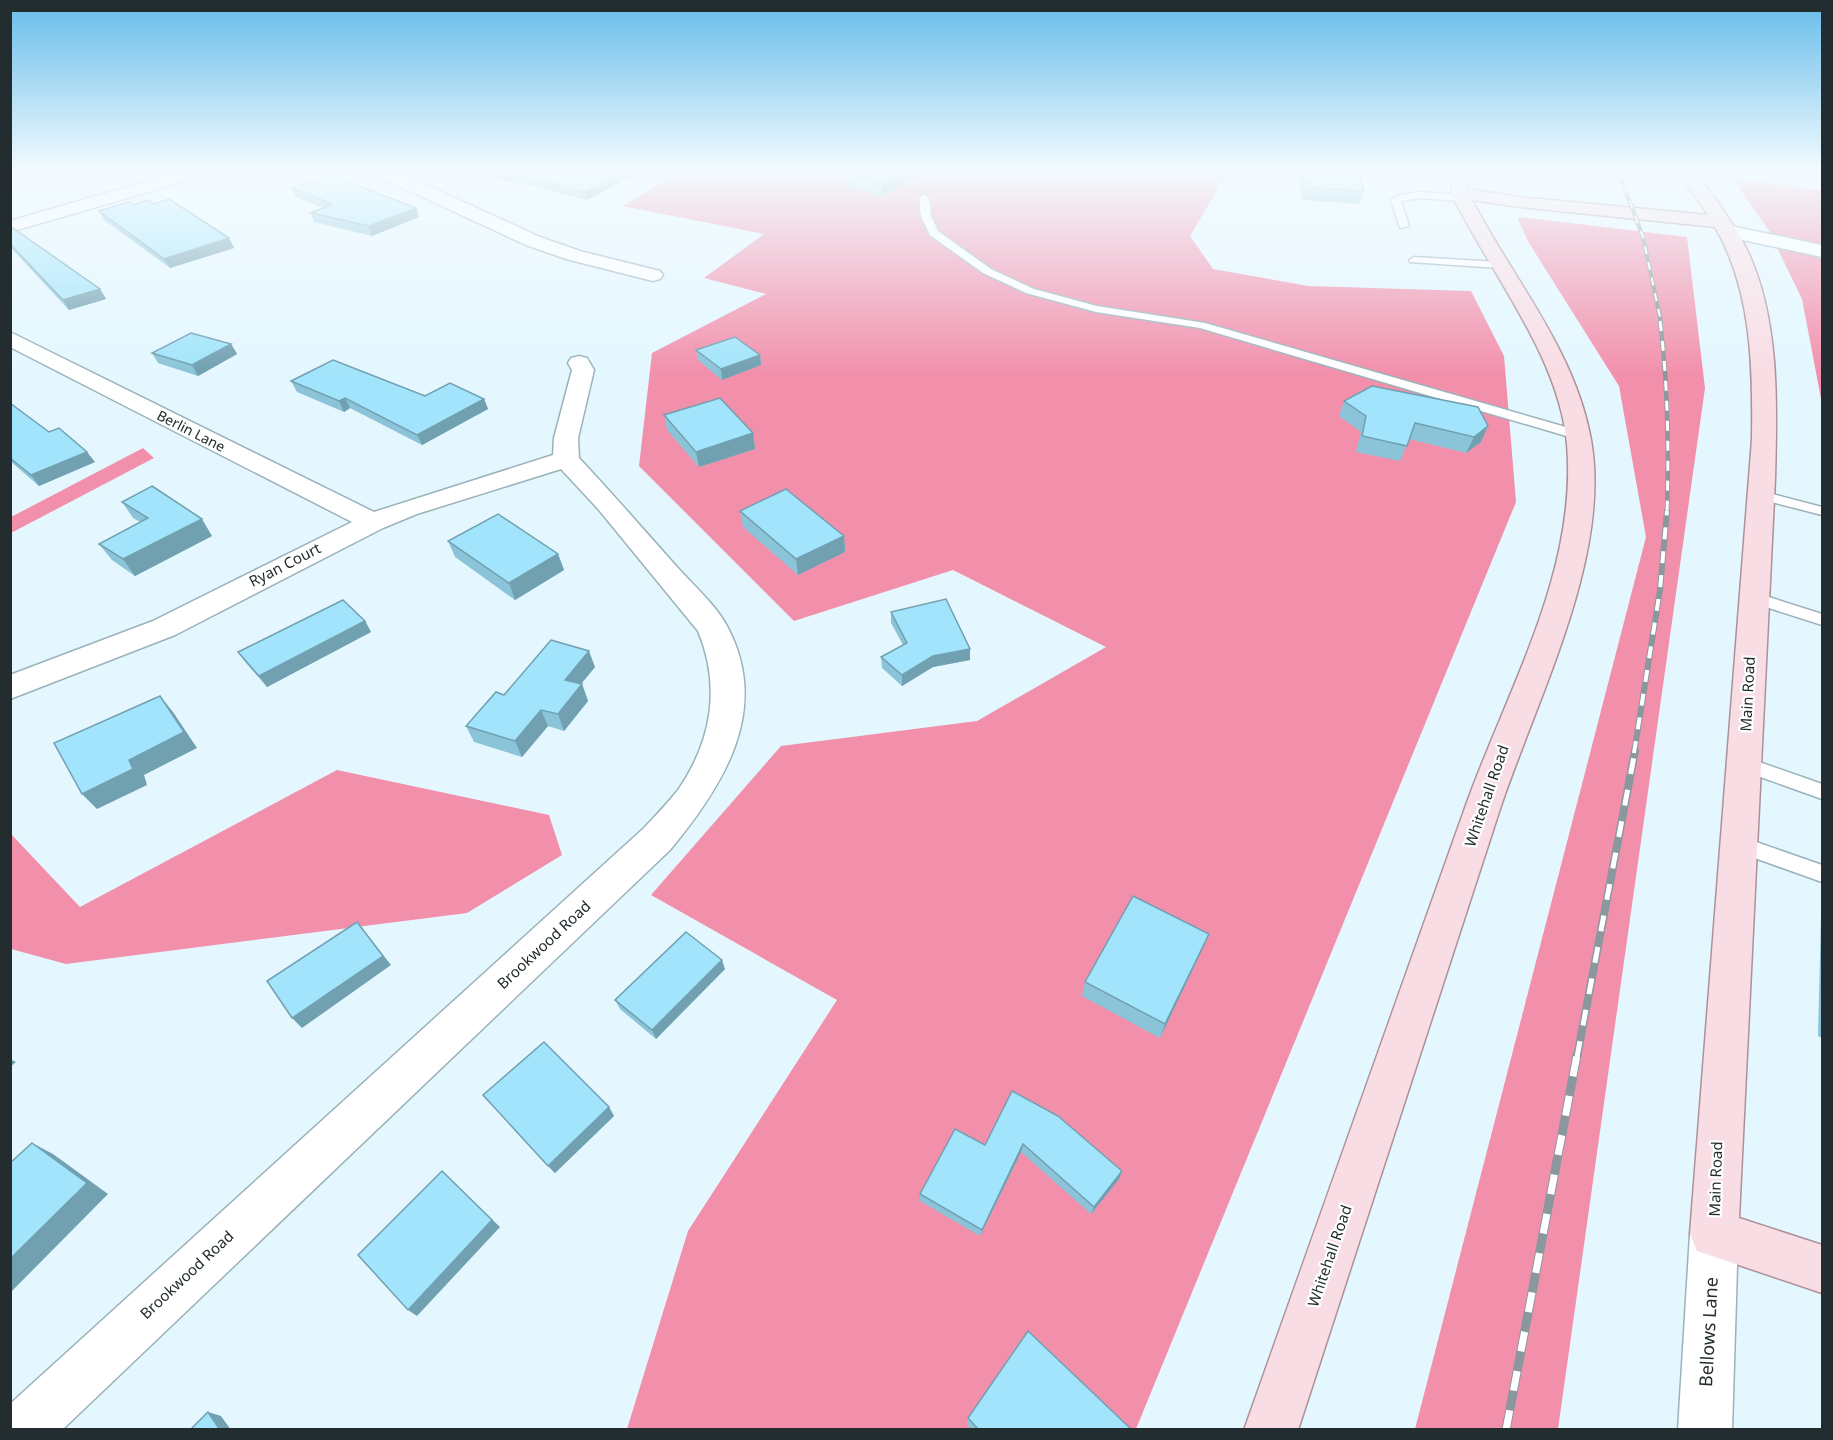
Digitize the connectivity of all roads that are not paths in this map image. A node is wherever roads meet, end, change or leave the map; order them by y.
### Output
1 (527, 238) edge
2 (941, 238) edge
3 (1483, 238) edge
4 (1731, 238) edge
5 (1771, 238) edge
6 (1822, 250) edge
7 (1414, 260) dead end
8 (1499, 265) junction
9 (653, 275) dead end
10 (10, 338) edge
11 (579, 363) dead end
12 (1578, 435) junction
13 (566, 459) junction
14 (1761, 495) junction
15 (1822, 511) edge
16 (373, 522) junction
17 (1753, 597) junction
18 (1822, 620) edge
19 (10, 688) edge
20 (1745, 764) junction
21 (1822, 792) edge
22 (1739, 844) junction
23 (1822, 874) edge
24 (1713, 1234) junction
25 (1822, 1269) edge
26 (22, 1430) edge
27 (1271, 1430) edge
28 (1705, 1430) edge

1 - 9 street
2 - 12 lane
3 - 8 main road, Whitehall Road
4 - 14 main road, Main Road
5 - 6 street
7 - 8 lane
8 - 12 main road, Whitehall Road
10 - 16 street, Berlin Lane
11 - 13 street
12 - 27 main road, Whitehall Road
13 - 16 street, Ryan Court
13 - 26 street, Brookwood Road
14 - 15 lane
14 - 17 main road, Main Road
16 - 19 street, Ryan Court
17 - 18 lane
17 - 20 main road, Main Road
20 - 21 lane
20 - 22 main road, Main Road
22 - 23 lane
22 - 24 main road, Main Road
24 - 25 main road
24 - 28 street, Bellows Lane

